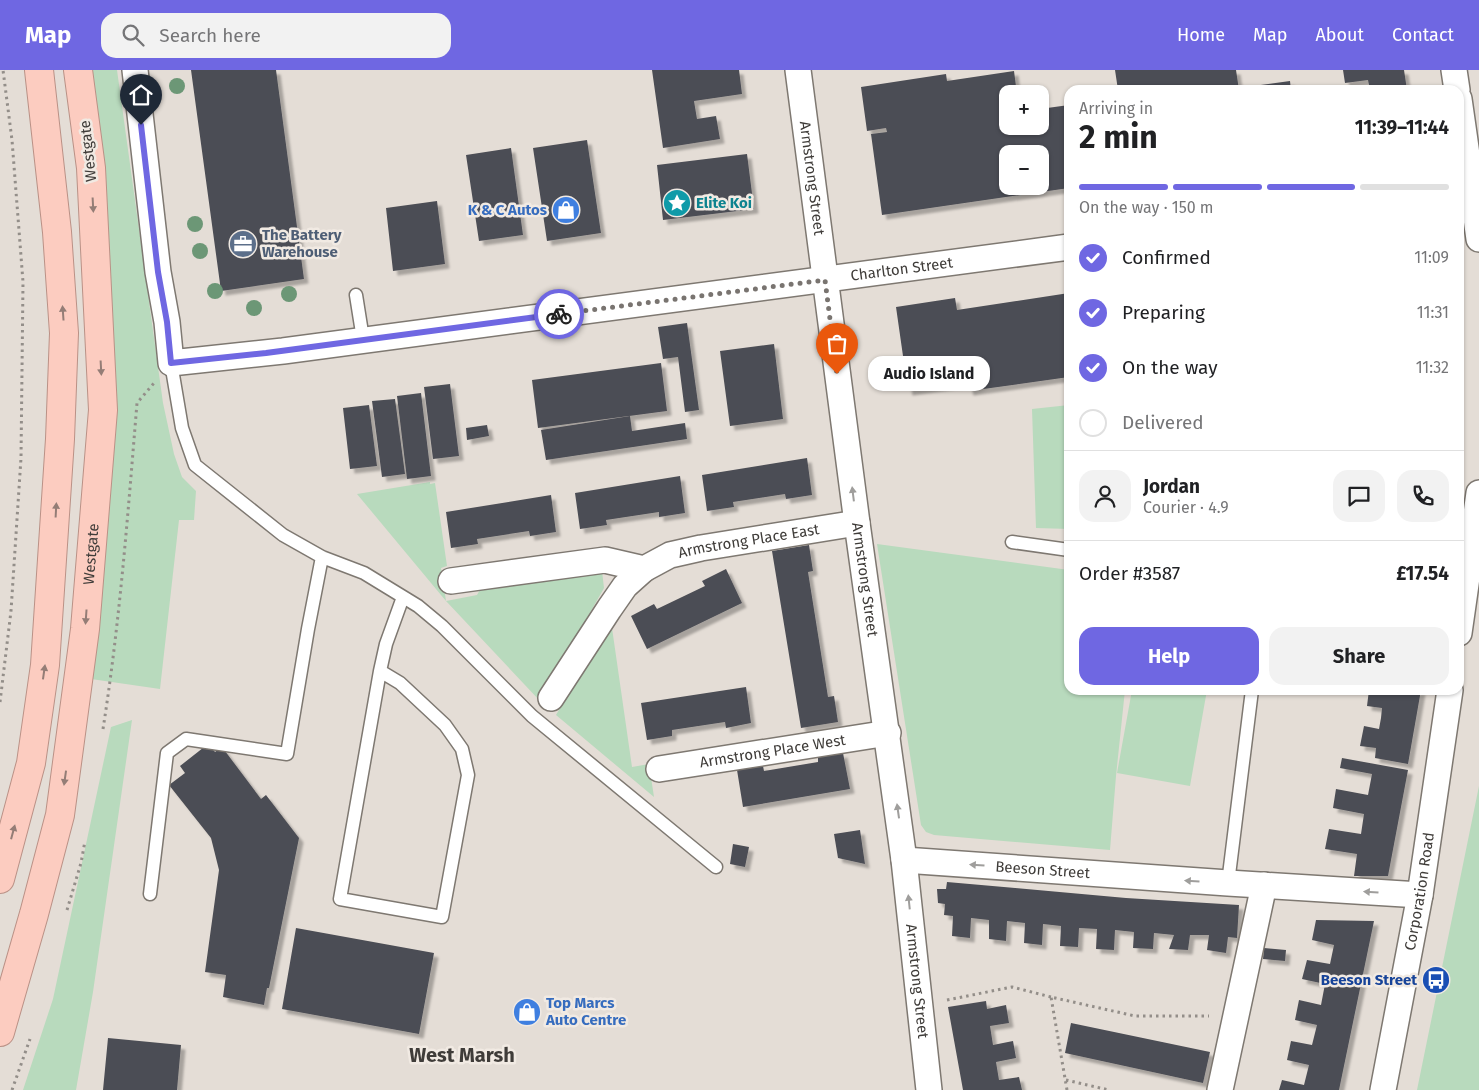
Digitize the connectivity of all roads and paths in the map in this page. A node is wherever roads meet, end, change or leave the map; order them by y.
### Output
1 (3, 70) edge
2 (39, 70) edge
3 (78, 70) edge
4 (135, 70) edge
5 (798, 70) edge
6 (1454, 70) edge
7 (1456, 85) edge
8 (1464, 173) edge
9 (1465, 188) edge
10 (1479, 239) edge
11 (1064, 248) edge
12 (825, 280) junction
13 (356, 295) dead end
14 (363, 339) junction
15 (171, 363) junction
16 (1479, 493) edge
17 (857, 524) junction
18 (1012, 542) dead end
19 (1064, 549) edge
20 (322, 557) junction
21 (644, 569) junction
22 (451, 581) dead end
23 (403, 597) junction
24 (1464, 598) edge
25 (380, 671) junction
26 (1251, 695) edge
27 (1449, 695) edge
28 (551, 698) dead end
29 (0, 702) edge
30 (888, 733) junction
31 (659, 769) dead end
32 (904, 860) junction
33 (716, 867) dead end
34 (0, 879) edge
35 (1228, 883) junction
36 (1264, 885) junction
37 (150, 894) dead end
38 (1420, 895) junction
39 (1051, 997) junction
40 (920, 1005) junction
41 (1236, 1016) junction
42 (0, 1032) edge
43 (1066, 1080) junction
44 (929, 1090) edge
45 (1067, 1090) edge
46 (1109, 1090) edge
47 (1220, 1090) edge
48 (1382, 1090) edge

1 - 29 path
34 -> 2 highway
3 -> 42 highway, Westgate
4 - 15 street
5 - 12 street, Armstrong Street
6 - 7 street
8 - 9 street
9 - 10 street
11 - 12 street, Charlton Street
12 - 14 street, Charlton Street
17 -> 12 street, Armstrong Street
13 - 14 lane
14 - 15 street, Charlton Street
15 - 20 lane
16 - 24 street
17 - 21 street, Armstrong Place East
17 - 30 street, Armstrong Street
18 - 19 lane
20 - 23 lane
20 - 37 lane
21 - 22 street
21 - 28 street, Armstrong Place East
23 - 25 lane
23 - 33 lane
25 - 25 lane
26 - 35 lane
27 - 38 street, Corporation Road
30 - 31 street, Armstrong Place West
32 -> 30 street, Armstrong Street
35 -> 32 street, Beeson Street
40 -> 32 street, Armstrong Street
35 - 36 street, Beeson Street
38 -> 36 street, Beeson Street
36 - 41 street
38 - 48 street, Corporation Road
39 - 40 path
39 - 41 path
39 - 43 path
40 - 44 street, Armstrong Street
41 - 47 street
43 - 45 path
43 - 46 path

